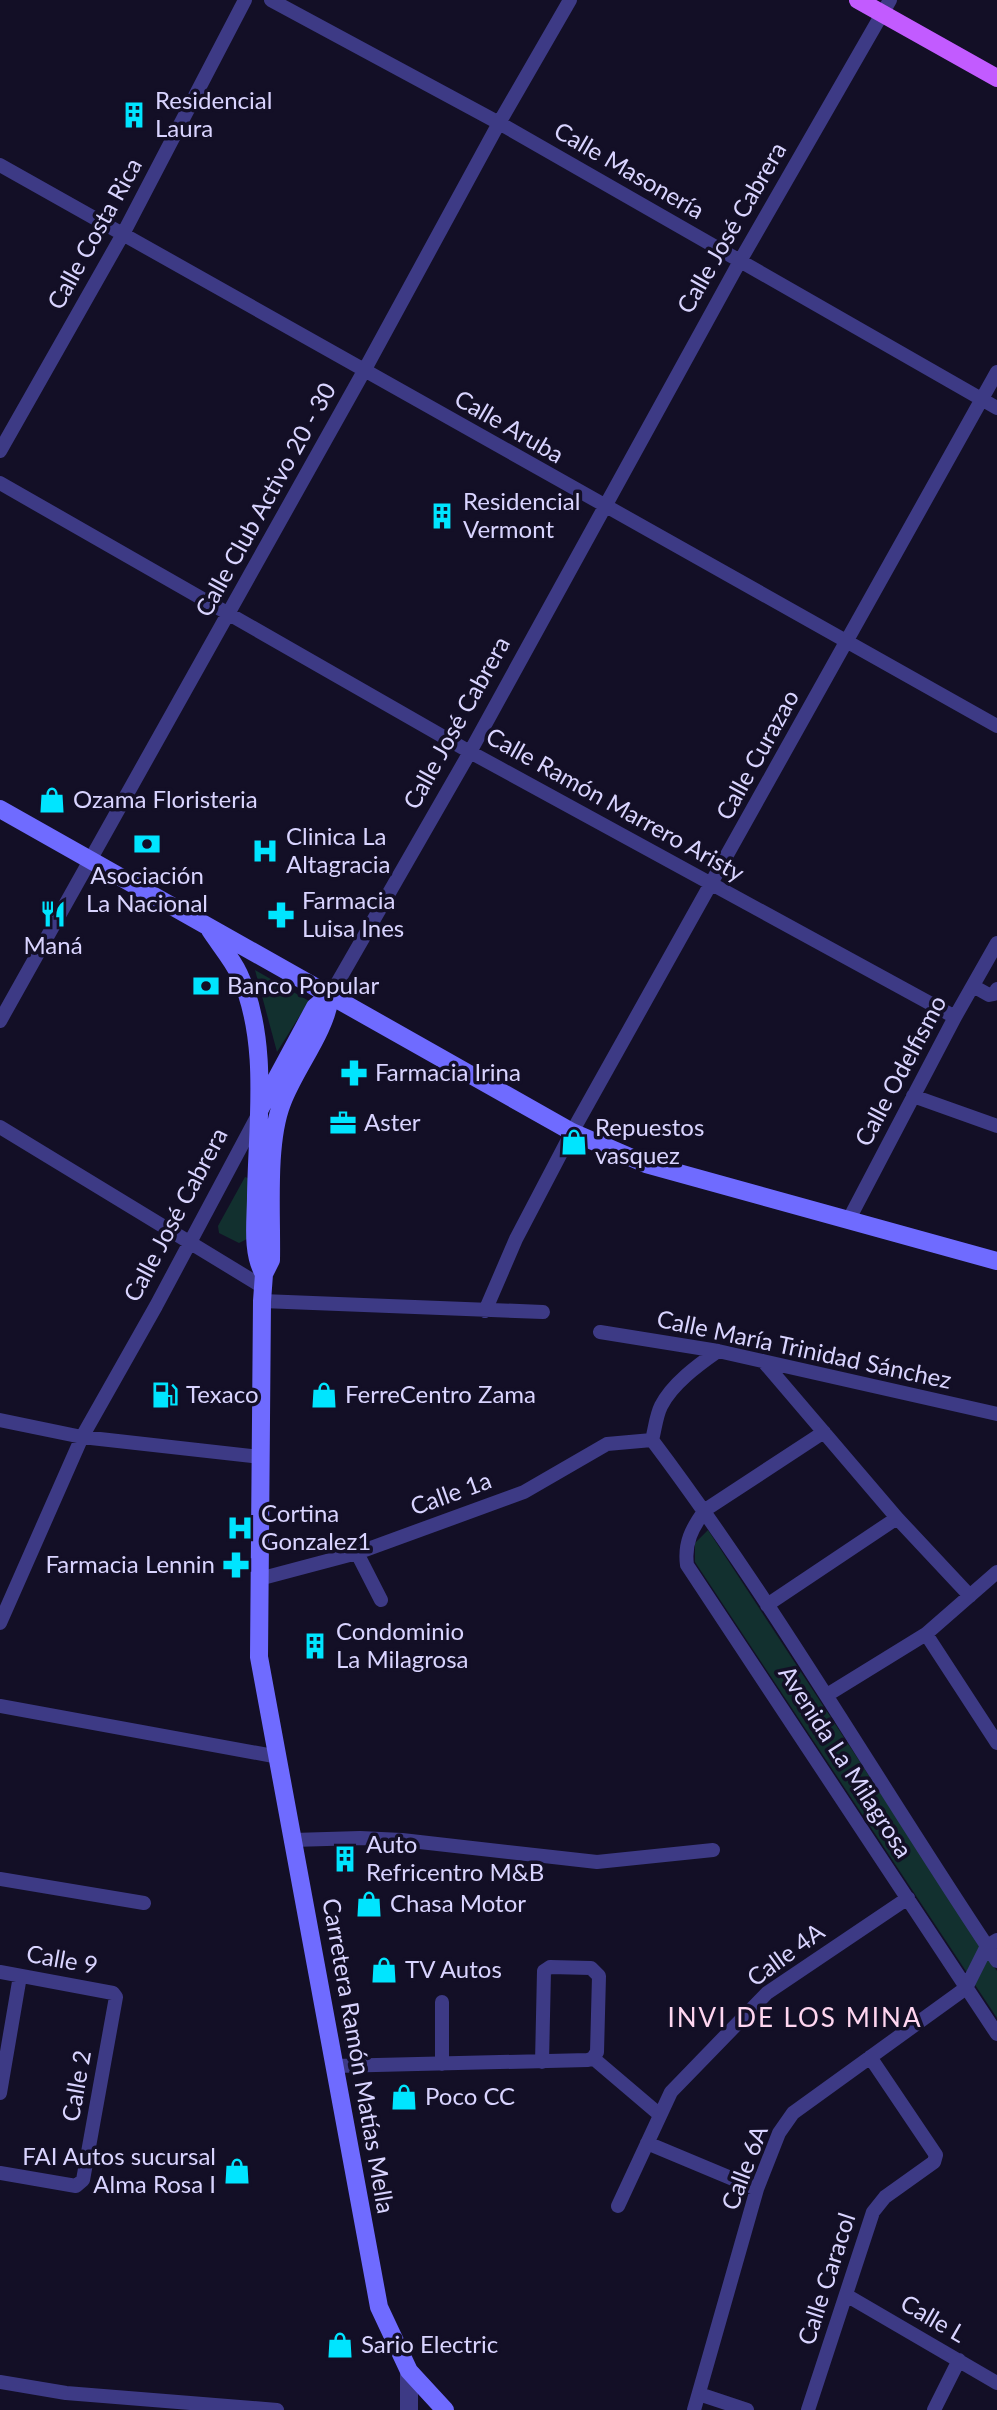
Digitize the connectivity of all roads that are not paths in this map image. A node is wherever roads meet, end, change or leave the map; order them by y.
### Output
1 (245, 0) edge
2 (271, 0) edge
3 (570, 0) edge
4 (858, 0) edge
5 (886, 7) edge
6 (997, 78) edge
7 (499, 123) junction
8 (0, 165) edge
9 (123, 234) junction
10 (740, 261) junction
11 (364, 371) junction
12 (997, 372) edge
13 (982, 399) junction
14 (997, 408) edge
15 (0, 451) edge
16 (0, 483) edge
17 (604, 507) junction
18 (229, 612) junction
19 (848, 642) junction
20 (997, 726) edge
21 (470, 752) junction
22 (0, 809) edge
23 (89, 860) junction
24 (711, 885) junction
25 (208, 927) junction
26 (997, 943) edge
27 (973, 986) junction
28 (997, 989) edge
29 (331, 994) junction
30 (955, 1017) junction
31 (0, 1021) edge
32 (913, 1096) junction
33 (258, 1115) junction
34 (997, 1126) edge
35 (0, 1128) edge
36 (572, 1132) junction
37 (848, 1221) junction
38 (189, 1243) junction
39 (997, 1261) edge
40 (263, 1287) junction
41 (485, 1311) junction
42 (543, 1312) dead end
43 (600, 1332) dead end
44 (718, 1351) junction
45 (763, 1361) junction
46 (997, 1414) edge
47 (0, 1420) edge
48 (824, 1432) junction
49 (82, 1437) junction
50 (652, 1440) junction
51 (261, 1457) junction
52 (705, 1510) junction
53 (897, 1518) junction
54 (357, 1553) junction
55 (997, 1572) edge
56 (259, 1579) junction
57 (970, 1596) junction
58 (381, 1600) dead end
59 (767, 1605) junction
60 (0, 1623) edge
61 (926, 1634) junction
62 (827, 1695) junction
63 (0, 1706) edge
64 (997, 1743) edge
65 (279, 1757) junction
66 (293, 1840) junction
67 (713, 1850) dead end
68 (0, 1880) edge
69 (908, 1898) junction
70 (144, 1903) dead end
71 (992, 1943) edge
72 (997, 1961) edge
73 (0, 1972) edge
74 (20, 1976) junction
75 (966, 1987) junction
76 (116, 1995) joint
77 (442, 2002) dead end
78 (997, 2034) edge
79 (870, 2057) junction
80 (593, 2058) junction
81 (542, 2062) junction
82 (442, 2064) junction
83 (335, 2066) junction
84 (0, 2093) edge
85 (660, 2115) junction
86 (647, 2143) junction
87 (0, 2173) edge
88 (757, 2189) junction
89 (618, 2206) dead end
90 (846, 2295) junction
91 (959, 2360) junction
92 (409, 2371) junction
93 (0, 2382) edge
94 (997, 2383) edge
95 (699, 2395) junction
96 (277, 2410) edge
97 (409, 2410) edge
98 (445, 2410) edge
99 (694, 2410) edge
100 (747, 2410) edge
101 (808, 2410) edge
102 (934, 2410) edge

1 - 9 street, Calle Costa Rica
2 - 7 street, Calle Masonería
3 - 7 street, Calle Club Activo 20 - 30
4 - 5 main road
5 - 6 main road
5 - 10 street, Calle José Cabrera
7 - 10 street, Calle Masonería
7 - 11 street, Calle Club Activo 20 - 30
8 - 9 street, Calle Aruba
9 - 11 street, Calle Aruba
9 - 15 street, Calle Costa Rica
10 - 13 street, Calle Masonería
10 - 17 street, Calle José Cabrera
11 - 17 street, Calle Aruba
11 - 18 street, Calle Club Activo 20 - 30
12 - 13 street, Calle Curazao
13 - 14 street, Calle Masonería
13 - 19 street, Calle Curazao
16 - 18 street, Calle Ramón Marrero Aristy
17 - 19 street, Calle Aruba
17 - 21 street, Calle José Cabrera
18 - 21 street, Calle Ramón Marrero Aristy
18 - 23 street, Calle Club Activo 20 - 30
19 - 20 street, Calle Aruba
19 - 24 street, Calle Curazao
21 - 24 street, Calle Ramón Marrero Aristy
21 - 29 street, Calle José Cabrera
22 - 23 main road
23 - 25 main road
23 - 31 street, Calle Club Activo 20 - 30
24 - 30 street, Calle Ramón Marrero Aristy
24 - 36 street, Calle Curazao
25 - 29 main road
25 - 33 main road, Carretera Ramón Matías Mella
26 - 27 street, Calle Odelfismo
27 - 28 street
27 - 30 street, Calle Odelfismo
29 - 33 main road, Calle José Cabrera
29 - 36 main road
29 - 40 main road, Carretera Ramón Matías Mella
30 - 32 street, Calle Odelfismo
32 - 34 street
32 - 37 street, Calle Odelfismo
33 - 38 street, Calle José Cabrera
33 - 40 main road, Carretera Ramón Matías Mella
35 - 38 street
36 - 37 main road
36 - 41 street, Calle Curazao
37 - 39 main road
38 - 40 street
38 - 49 street, Calle José Cabrera
40 - 41 street
40 - 51 main road, Carretera Ramón Matías Mella
41 - 42 street
43 - 44 street, Calle María Trinidad Sánchez
44 - 45 street, Calle María Trinidad Sánchez
44 - 50 street
45 - 46 street, Calle María Trinidad Sánchez
45 - 48 street
47 - 49 street
48 - 52 street
48 - 53 street
49 - 51 street
49 - 60 street, Calle José Cabrera
50 - 52 street, Avenida La Milagrosa
50 - 54 street, Calle 1a
51 - 56 main road, Carretera Ramón Matías Mella
52 - 59 street, Avenida La Milagrosa
52 - 69 street, Avenida La Milagrosa
53 - 57 street
53 - 59 street
54 - 56 street, Calle 1a
54 - 58 street
55 - 57 street
56 - 65 main road, Carretera Ramón Matías Mella
57 - 61 street
59 - 62 street, Avenida La Milagrosa
61 - 62 street
61 - 64 street
62 - 71 street, Avenida La Milagrosa
63 - 65 street
65 - 66 main road, Carretera Ramón Matías Mella
66 - 67 street
66 - 83 main road, Carretera Ramón Matías Mella
68 - 70 street
69 - 75 street, Avenida La Milagrosa
69 - 85 street, Calle 4A
71 - 72 street, Avenida La Milagrosa
71 - 75 street, Calle 6A
73 - 74 street, Calle 9
74 - 76 street, Calle 9
74 - 84 street
75 - 78 street, Avenida La Milagrosa
75 - 79 street, Calle 6A
76 - 87 street, Calle 2
77 - 82 street
79 - 88 street, Calle 6A
79 - 90 street, Calle Caracol
80 - 81 street
80 - 81 street
80 - 85 street
81 - 82 street
82 - 83 street
83 - 92 main road, Carretera Ramón Matías Mella
85 - 86 street, Calle 4A
86 - 88 street
86 - 89 street, Calle 4A
88 - 95 street, Calle 6A
90 - 91 street, Calle L
90 - 101 street, Calle Caracol
91 - 94 street, Calle L
91 - 102 street
92 - 97 street
92 - 98 main road, Carretera Ramón Matías Mella
93 - 96 street
95 - 99 street, Calle 6A
95 - 100 street

